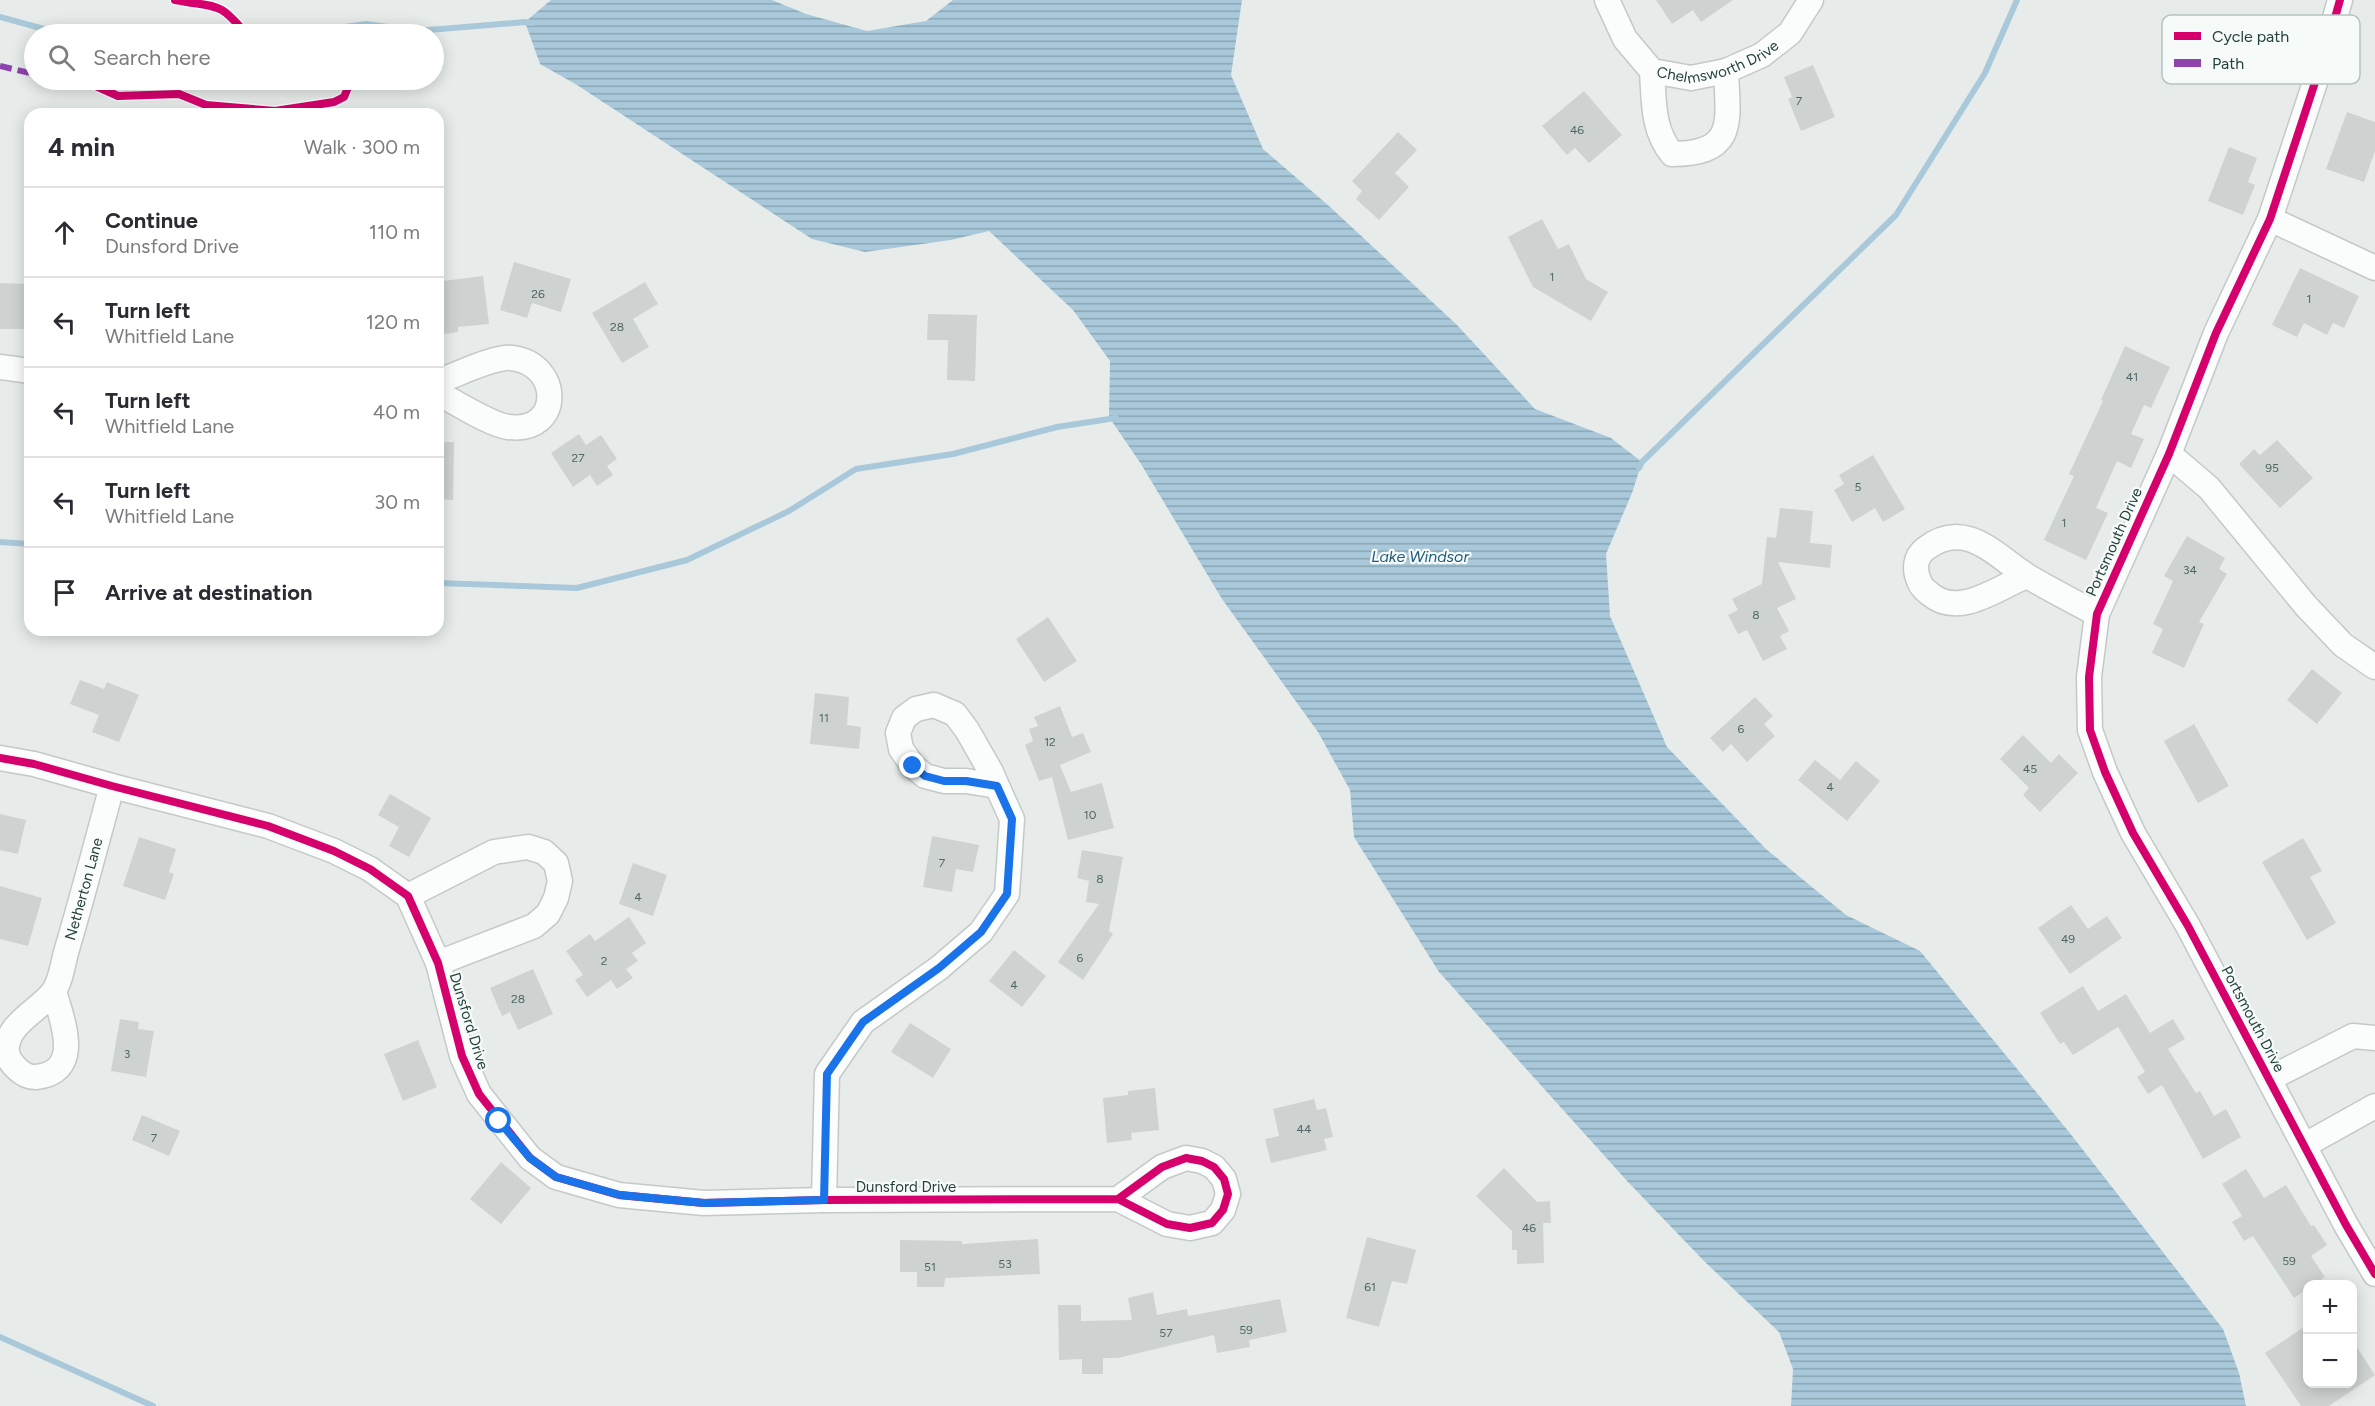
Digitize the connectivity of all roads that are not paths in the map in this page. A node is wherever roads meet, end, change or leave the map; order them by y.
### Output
1 (1607, 0) edge
2 (1811, 0) edge
3 (2340, 0) edge
4 (2336, 15) edge
5 (1652, 71) junction
6 (1726, 71) junction
7 (2314, 84) edge
8 (2270, 219) junction
9 (2375, 268) edge
10 (0, 367) edge
11 (24, 370) edge
12 (444, 379) edge
13 (444, 396) edge
14 (2169, 454) junction
15 (2027, 576) dead end
16 (2097, 614) junction
17 (2375, 667) edge
18 (0, 758) edge
19 (112, 786) junction
20 (997, 786) dead end
21 (408, 896) junction
22 (438, 963) junction
23 (54, 992) dead end
24 (2375, 1038) edge
25 (2269, 1079) junction
26 (2375, 1106) edge
27 (2305, 1145) junction
28 (1118, 1199) dead end
29 (824, 1200) junction
30 (2375, 1274) edge

1 - 5 street, Chelmsworth Drive
2 - 6 street, Chelmsworth Drive
3 - 4 street, Portsmouth Drive
5 - 6 street, Chelmsworth Drive
5 - 6 street
7 - 8 street, Portsmouth Drive
8 - 9 street
8 - 14 street, Portsmouth Drive
10 - 11 street
12 - 13 street
14 - 16 street, Portsmouth Drive
14 - 17 street
15 - 16 street
16 - 25 street, Portsmouth Drive
18 - 19 street
19 - 21 street
19 - 23 street, Netherton Lane
20 - 29 street
21 - 22 street, Dunsford Drive
21 - 22 street
22 - 29 street, Dunsford Drive
24 - 25 street
25 - 27 street, Portsmouth Drive
26 - 27 street
27 - 30 street, Portsmouth Drive
28 - 29 street, Dunsford Drive

